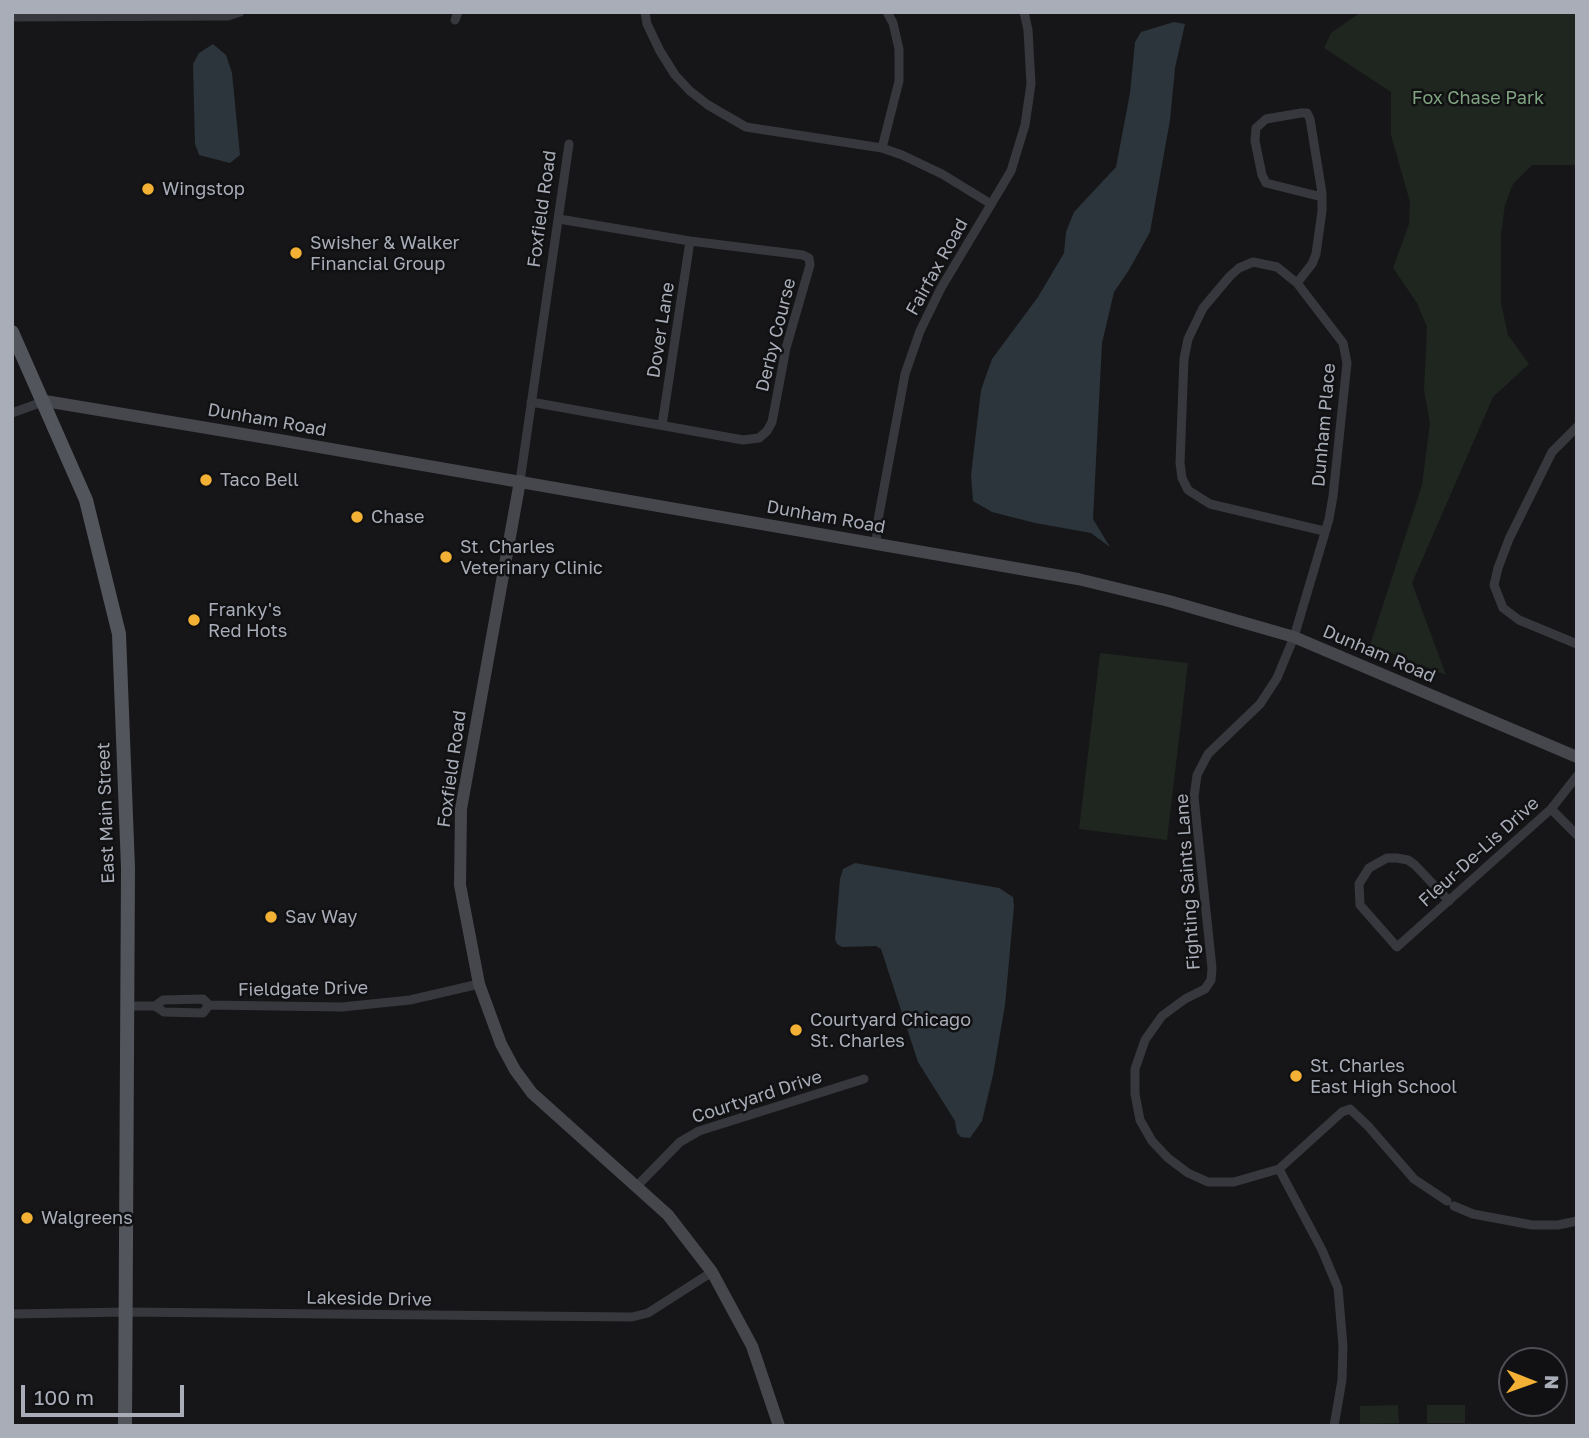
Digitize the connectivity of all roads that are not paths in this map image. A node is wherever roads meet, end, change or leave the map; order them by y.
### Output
1 (240, 12) edge
2 (645, 12) edge
3 (887, 12) edge
4 (1024, 12) edge
5 (178, 14) edge
6 (12, 17) edge
7 (569, 144) dead end
8 (882, 148) junction
9 (1322, 197) junction
10 (991, 204) junction
11 (559, 219) junction
12 (690, 241) junction
13 (1297, 284) junction
14 (12, 332) edge
15 (45, 401) junction
16 (531, 402) junction
17 (12, 413) edge
18 (662, 425) junction
19 (1577, 428) edge
20 (520, 481) junction
21 (1324, 531) junction
22 (876, 544) junction
23 (1294, 637) junction
24 (1577, 644) edge
25 (1577, 757) edge
26 (1577, 776) edge
27 (1551, 809) junction
28 (1577, 835) edge
29 (1449, 901) junction
30 (479, 984) junction
31 (127, 1006) junction
32 (864, 1079) dead end
33 (1279, 1169) junction
34 (637, 1186) junction
35 (1577, 1221) edge
36 (712, 1272) junction
37 (126, 1312) junction
38 (12, 1314) edge
39 (125, 1426) edge
40 (132, 1426) edge
41 (779, 1426) edge
42 (1334, 1426) edge

1 - 5 street
2 - 8 street
3 - 8 street
4 - 10 street, Fairfax Road
5 - 6 street
7 - 11 street, Foxfield Road
8 - 10 street
9 - 9 street
9 - 13 street
10 - 22 street, Fairfax Road
11 - 12 street, Derby Course
11 - 16 street, Foxfield Road
12 - 18 street, Dover Lane
12 - 18 street, Derby Course
13 - 21 street, Dunham Place
13 - 21 street, Dunham Place
14 - 15 main road, East Main Street
15 - 17 street
15 - 20 street, Dunham Road
15 - 31 main road, East Main Street
16 - 18 street, Derby Course
16 - 20 street, Foxfield Road
19 - 24 street
20 - 22 street, Dunham Road
20 - 30 street, Foxfield Road
21 - 23 street, Dunham Place
22 - 23 street, Dunham Road
23 - 25 street, Dunham Road
23 - 33 street, Fighting Saints Lane
26 - 27 street, Fleur-De-Lis Drive
27 - 28 street
27 - 29 street, Fleur-De-Lis Drive
29 - 29 street, Fleur-De-Lis Drive
30 - 31 street, Fieldgate Drive
30 - 34 street, Foxfield Road
31 - 37 main road, East Main Street
32 - 34 street, Courtyard Drive
33 - 35 street
33 - 42 street
34 - 36 street, Foxfield Road
36 - 37 street, Lakeside Drive
36 - 41 street, Foxfield Road
37 - 38 street, Lakeside Drive
37 - 39 main road, East Main Street
37 - 40 main road, East Main Street

